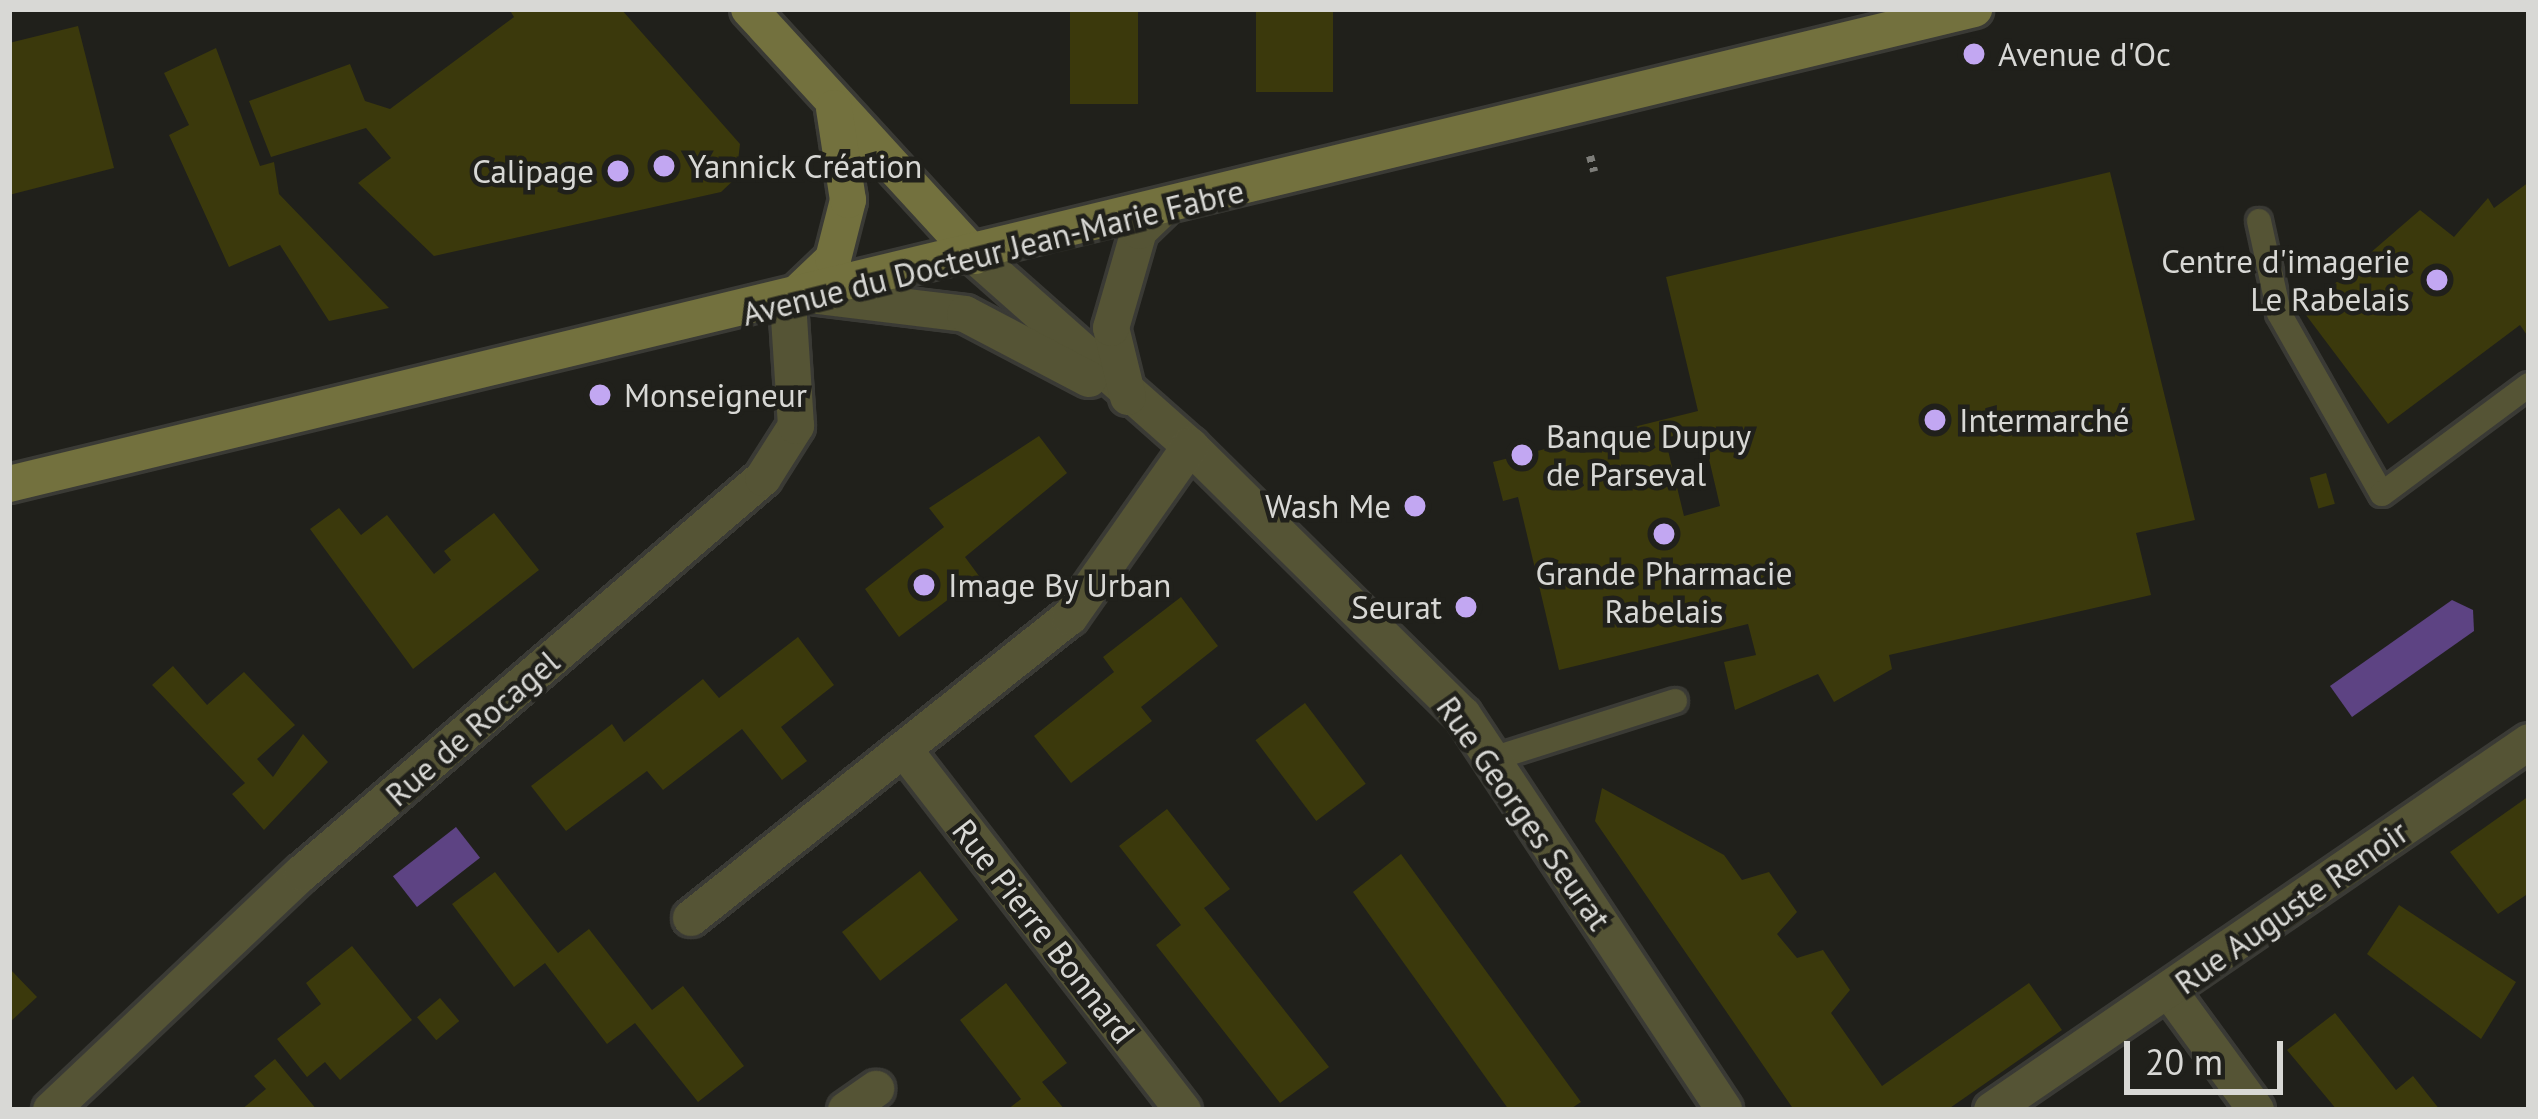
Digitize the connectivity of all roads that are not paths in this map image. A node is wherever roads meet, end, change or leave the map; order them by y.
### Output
1 (749, 9) edge
2 (1974, 9) edge
3 (770, 25) edge
4 (834, 108) junction
5 (1162, 209) junction
6 (2259, 221) dead end
7 (975, 256) junction
8 (802, 299) junction
9 (2529, 386) edge
10 (1129, 401) junction
11 (1190, 446) junction
12 (9, 484) edge
13 (1675, 701) dead end
14 (2529, 742) edge
15 (906, 752) junction
16 (1492, 759) junction
17 (691, 918) dead end
18 (2170, 992) junction
19 (51, 1110) edge
20 (1183, 1110) edge
21 (1724, 1110) edge
22 (1992, 1110) edge
23 (2257, 1110) edge

1 - 3 main road, Rue Georges Seurat
2 - 5 main road, Avenue du Docteur Jean-Marie Fabre
3 - 4 main road, Rue Georges Seurat
4 - 7 main road, Rue Georges Seurat
4 - 8 main road
5 - 7 main road, Avenue du Docteur Jean-Marie Fabre
5 - 10 street
6 - 9 lane
7 - 8 main road, Avenue du Docteur Jean-Marie Fabre
7 - 10 street, Rue Georges Seurat
8 - 10 street, Rue Georges Seurat
8 - 12 main road, Avenue du Docteur Jean-Marie Fabre
8 - 19 street, Rue de Rocagel
10 - 11 street, Rue Georges Seurat
11 - 15 street
11 - 16 street, Rue Georges Seurat
13 - 16 lane
14 - 18 street, Rue Auguste Renoir
15 - 17 street
15 - 20 street, Rue Pierre Bonnard
16 - 21 street, Rue Georges Seurat
18 - 22 street, Rue Auguste Renoir
18 - 23 street

